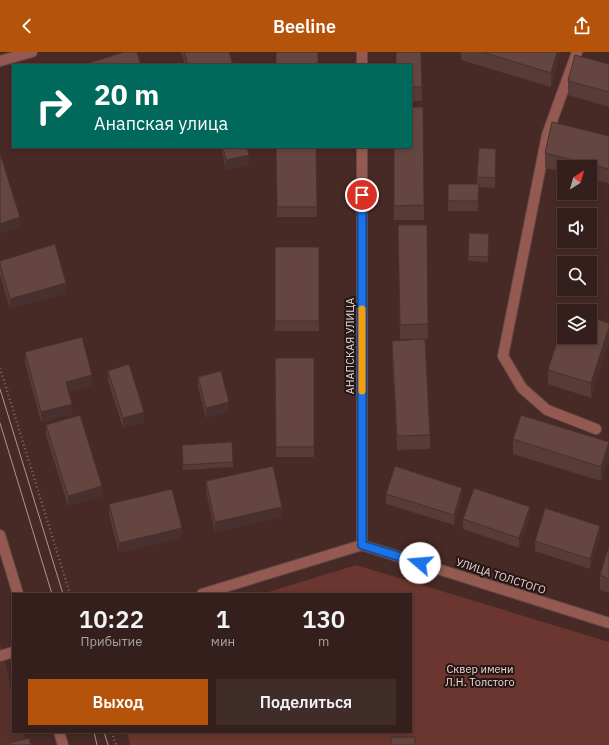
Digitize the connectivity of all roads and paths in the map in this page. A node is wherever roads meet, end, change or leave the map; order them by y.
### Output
1 (32, 52) edge
2 (362, 52) edge
3 (576, 52) edge
4 (0, 61) edge
5 (362, 64) edge
6 (362, 148) edge
7 (0, 368) edge
8 (596, 429) dead end
9 (0, 535) edge
10 (362, 545) junction
11 (18, 593) edge
12 (70, 593) edge
13 (205, 593) edge
14 (609, 623) edge
15 (12, 652) edge
16 (0, 656) edge
17 (59, 733) edge
18 (112, 733) edge
19 (63, 745) edge
20 (116, 745) edge

1 - 4 street
2 - 5 street
3 - 8 street
6 - 10 street, АНАПСКАЯ УЛИЦА
7 - 12 path
9 - 11 street
10 - 13 street
10 - 14 street, УЛИЦА ТОЛСТОГО
15 - 16 street
17 - 19 street
18 - 20 path

